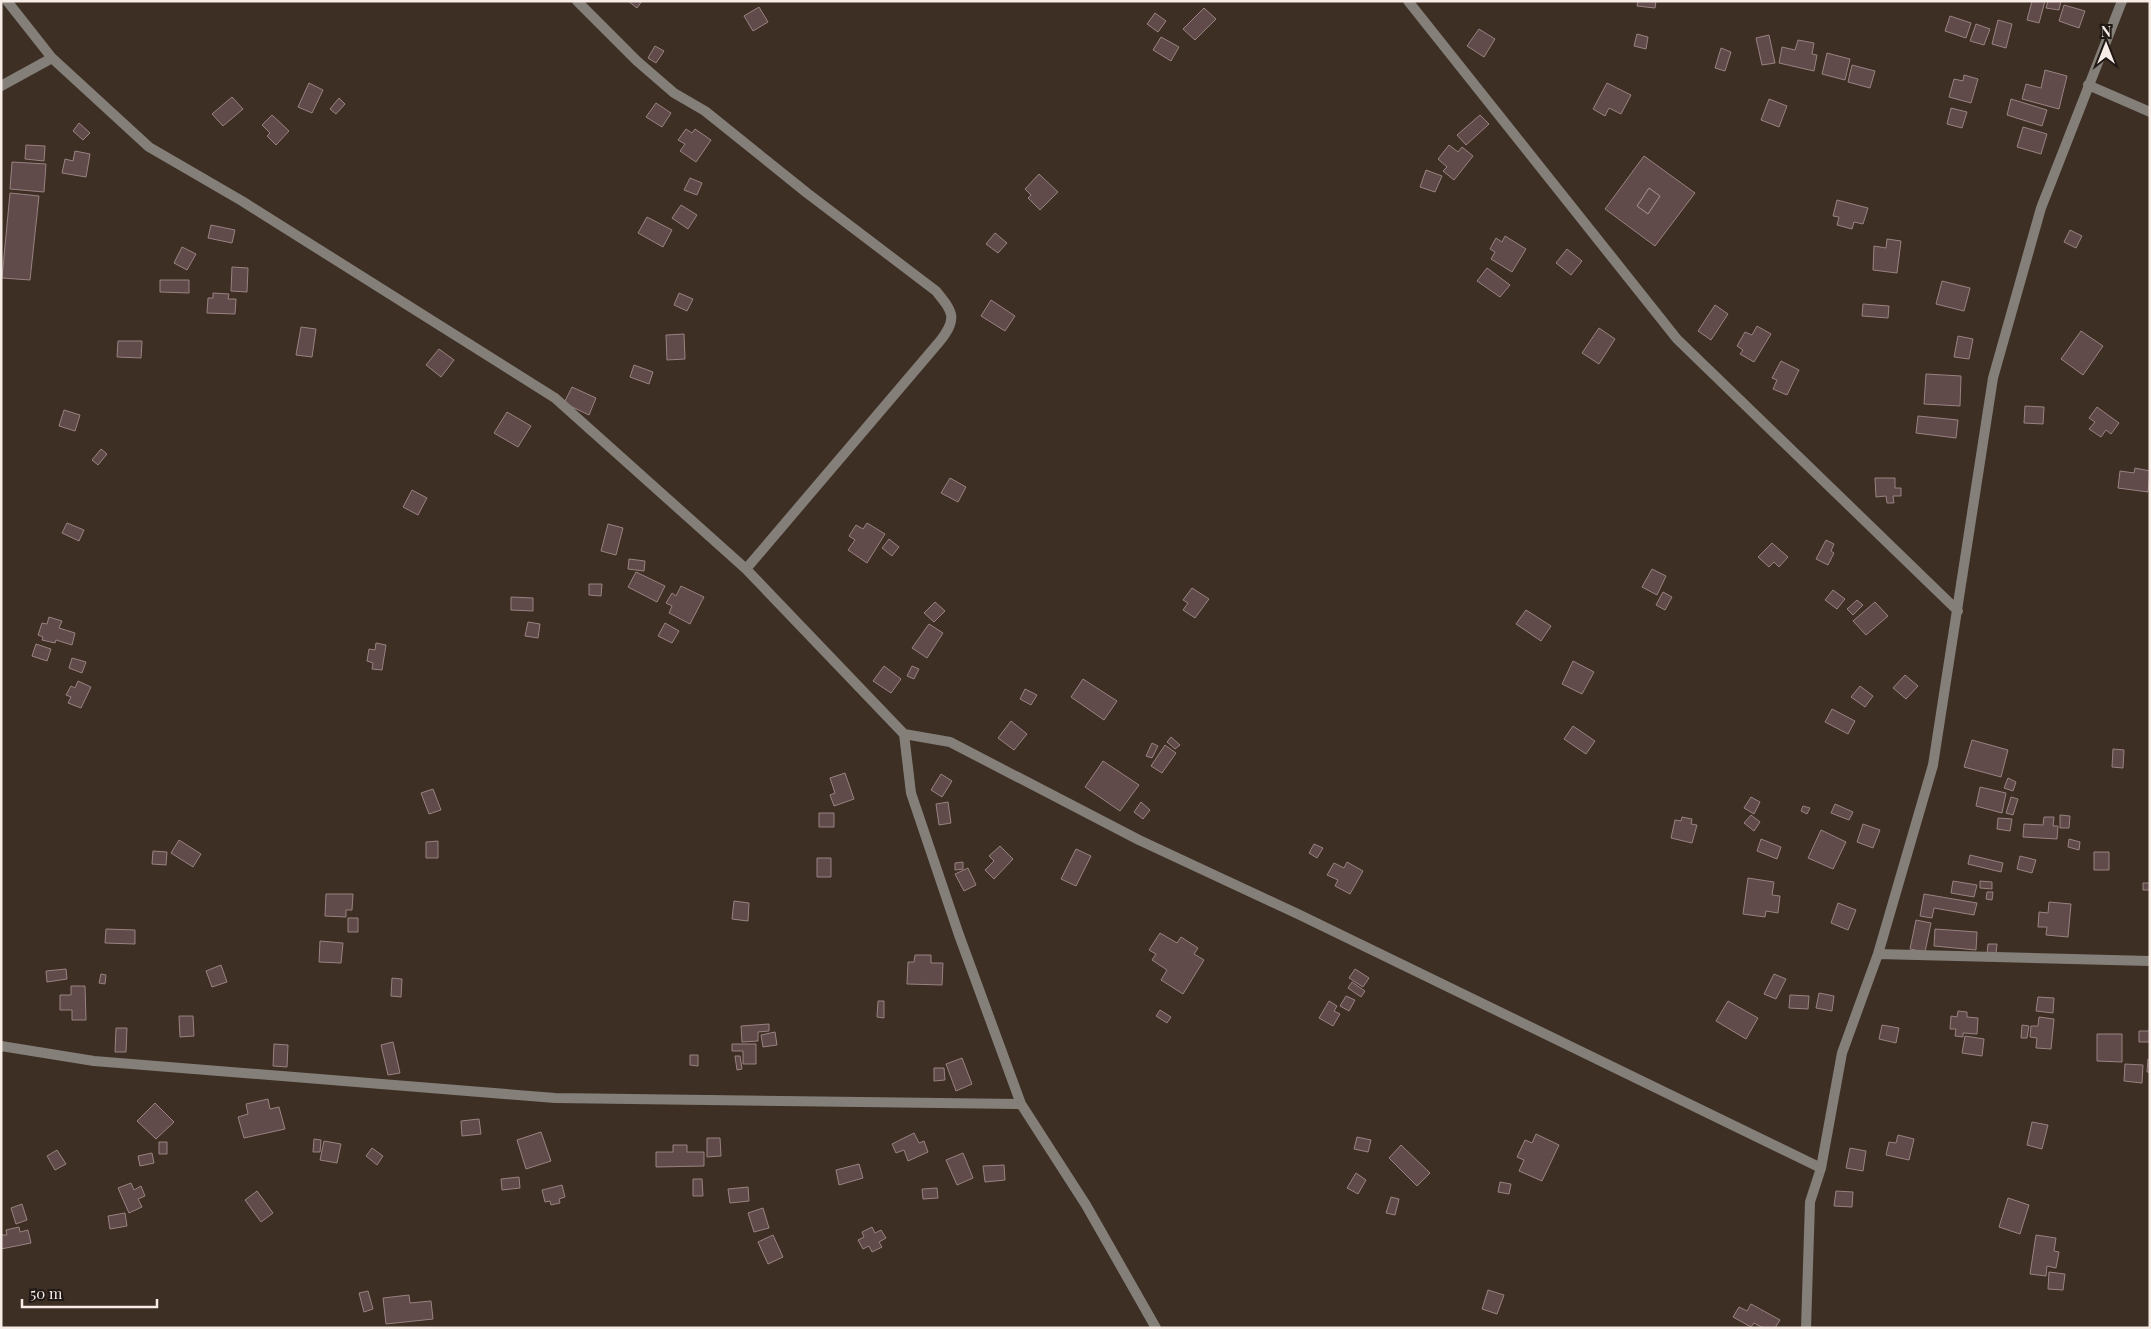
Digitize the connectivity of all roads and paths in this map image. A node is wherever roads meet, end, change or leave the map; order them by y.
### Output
1 (7, 1) edge
2 (577, 1) edge
3 (1408, 1) edge
4 (2122, 1) edge
5 (52, 58) junction
6 (2088, 85) junction
7 (1, 86) edge
8 (2150, 112) edge
9 (746, 568) junction
10 (1958, 611) junction
11 (904, 734) junction
12 (1878, 954) junction
13 (2150, 961) edge
14 (1, 1046) edge
15 (1021, 1104) junction
16 (1821, 1168) junction
17 (1156, 1328) edge
18 (1806, 1328) edge

1 - 5 street
2 - 9 street
3 - 10 street
4 - 6 street
5 - 7 street
5 - 9 street
6 - 8 street
6 - 10 street
9 - 11 street
10 - 12 street
11 - 15 street
11 - 16 street
12 - 13 street
12 - 16 street
14 - 15 street
15 - 17 street
16 - 18 street

